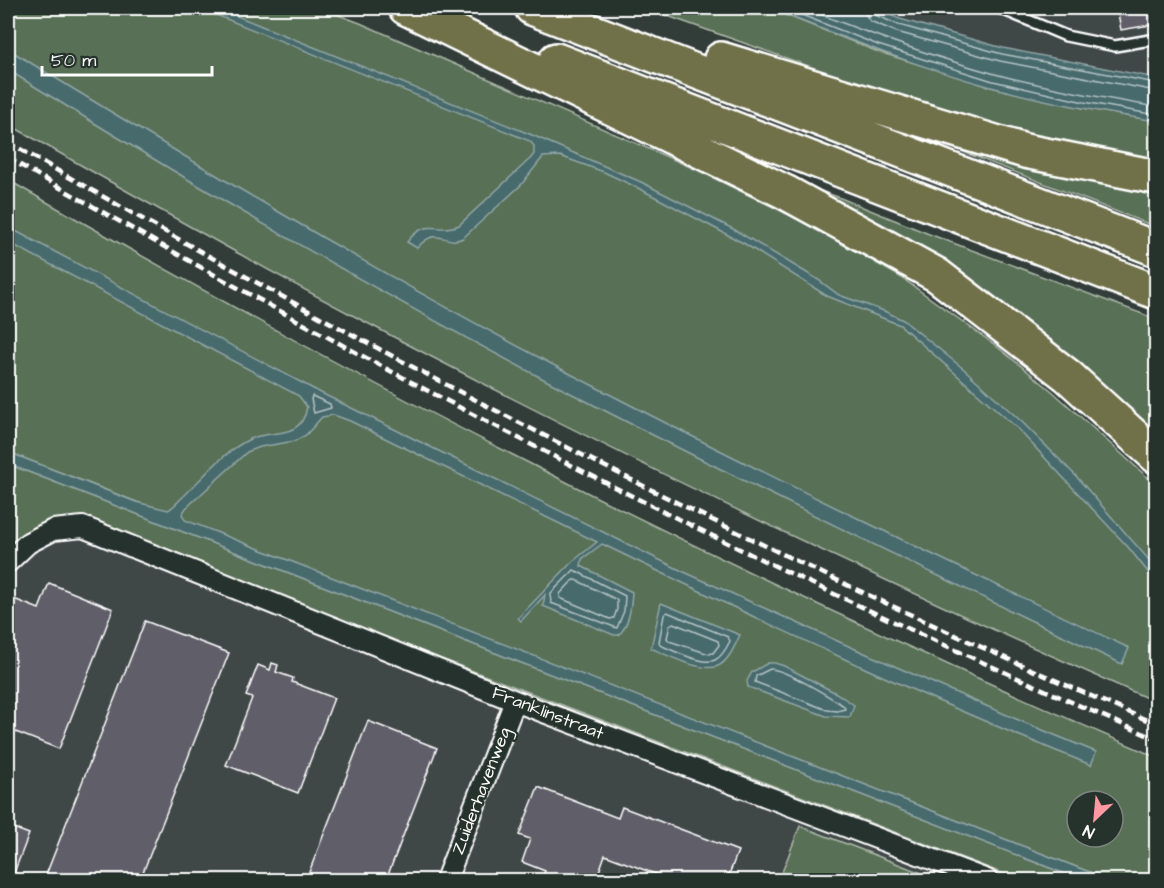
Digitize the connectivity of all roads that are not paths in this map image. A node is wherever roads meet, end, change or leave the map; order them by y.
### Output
1 (406, 8) edge
2 (420, 8) edge
3 (532, 8) edge
4 (550, 8) edge
5 (999, 8) edge
6 (1156, 39) edge
7 (1156, 177) edge
8 (1156, 249) edge
9 (1156, 292) edge
10 (1156, 456) edge
11 (8, 562) edge
12 (515, 701) junction
13 (446, 880) edge
14 (987, 880) edge

1 - 10 highway
2 - 9 highway
3 - 8 highway
4 - 7 highway
5 - 6 lane
11 - 12 street, Franklinstraat
12 - 13 street, Zuiderhavenweg
12 - 14 street, Franklinstraat

